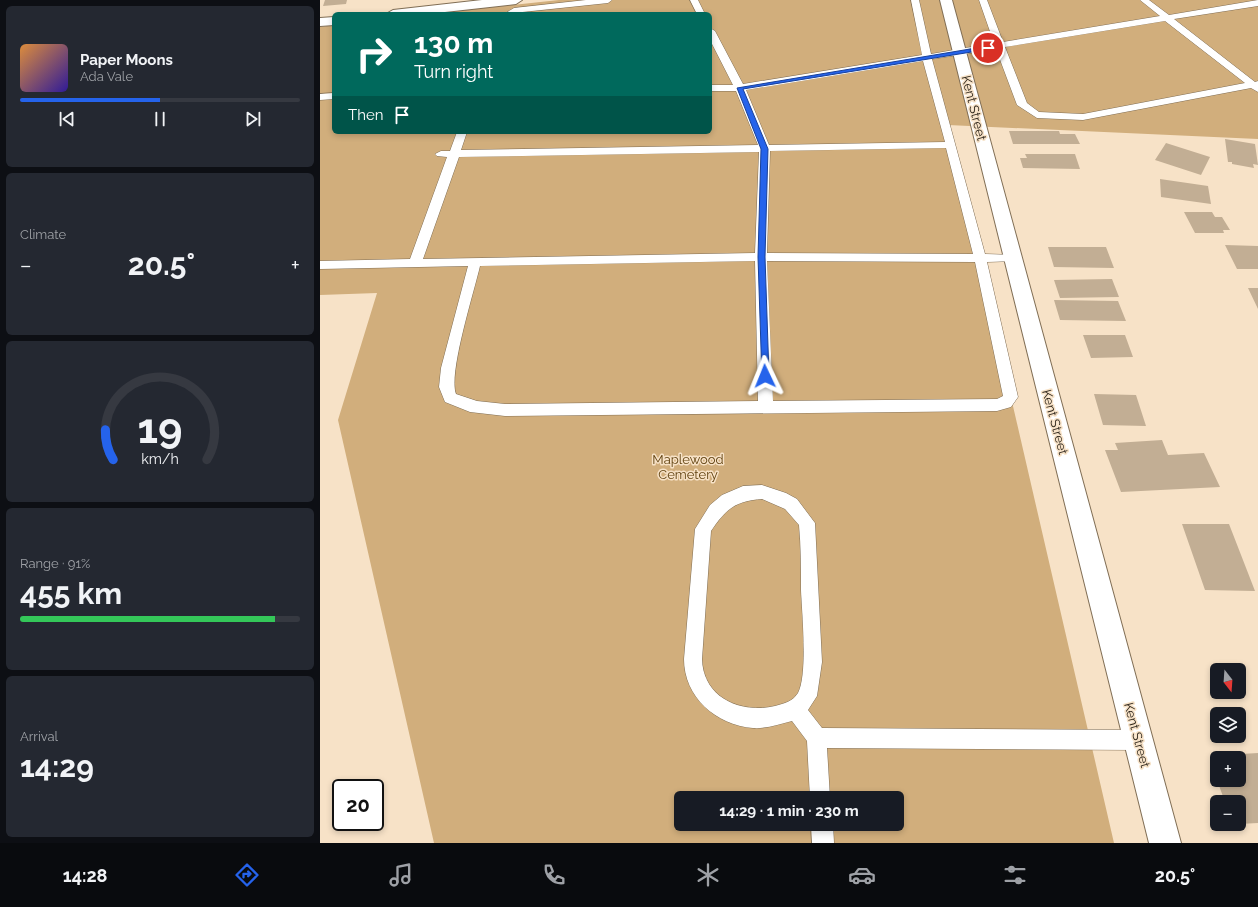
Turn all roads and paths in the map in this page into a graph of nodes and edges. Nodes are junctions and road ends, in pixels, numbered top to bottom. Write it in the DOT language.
graph roads {
  1 [pos="516,0"];
  2 [pos="608,0"];
  3 [pos="694,0"];
  4 [pos="915,0"];
  5 [pos="946,0"];
  6 [pos="983,0"];
  7 [pos="1144,0"];
  8 [pos="1258,3"];
  9 [pos="411,12"];
  10 [pos="512,12"];
  11 [pos="700,12"];
  12 [pos="1165,17"];
  13 [pos="332,21"];
  14 [pos="320,22"];
  15 [pos="712,35"];
  16 [pos="1000,46"];
  17 [pos="959,52"];
  18 [pos="927,57"];
  19 [pos="1256,86"];
  20 [pos="712,88"];
  21 [pos="740,88"];
  22 [pos="332,96"];
  23 [pos="320,97"];
  24 [pos="461,134"];
  25 [pos="951,145"];
  26 [pos="765,149"];
  27 [pos="441,154"];
  28 [pos="454,154"];
  29 [pos="761,257"];
  30 [pos="980,257"];
  31 [pos="1012,258"];
  32 [pos="475,262"];
  33 [pos="415,263"];
  34 [pos="320,264"];
  35 [pos="766,406"];
  36 [pos="796,710"];
  37 [pos="817,738"];
  38 [pos="1138,740"];
  39 [pos="820,791"];
  40 [pos="822,831"];
  41 [pos="823,843"];
  42 [pos="1165,843"];
  1 -- 9 [label="street"];
  2 -- 10 [label="lane"];
  3 -- 11 [label="lane"];
  4 -- 18 [label="lane"];
  5 -- 17 [label="street, Kent Street"];
  6 -- 16 [label="lane"];
  7 -- 12 [label="lane"];
  8 -- 12 [label="lane"];
  12 -- 16 [label="lane"];
  12 -- 19 [label="lane"];
  13 -- 14 [label="street"];
  15 -- 21 [label="lane"];
  16 -- 17 [label="lane"];
  16 -- 19 [label="lane"];
  17 -- 18 [label="lane"];
  17 -- 31 [label="street, Kent Street"];
  18 -- 21 [label="lane"];
  18 -- 25 [label="lane"];
  20 -- 21 [label="lane"];
  21 -- 26 [label="lane"];
  22 -- 23 [label="lane"];
  24 -- 28 [label="lane"];
  25 -- 26 [label="lane"];
  25 -- 30 [label="lane"];
  26 -- 28 [label="lane"];
  26 -- 29 [label="lane"];
  27 -- 28 [label="lane"];
  28 -- 33 [label="lane"];
  29 -- 30 [label="lane"];
  29 -- 32 [label="lane"];
  29 -- 35 [label="lane"];
  30 -- 31 [label="lane"];
  30 -- 35 [label="lane"];
  31 -- 38 [label="street, Kent Street"];
  32 -- 33 [label="lane"];
  32 -- 35 [label="lane"];
  33 -- 34 [label="lane"];
  36 -- 36 [label="lane"];
  36 -- 37 [label="lane"];
  37 -- 38 [label="lane"];
  37 -- 39 [label="lane"];
  38 -- 42 [label="street, Kent Street"];
  40 -- 41 [label="lane"];
}
